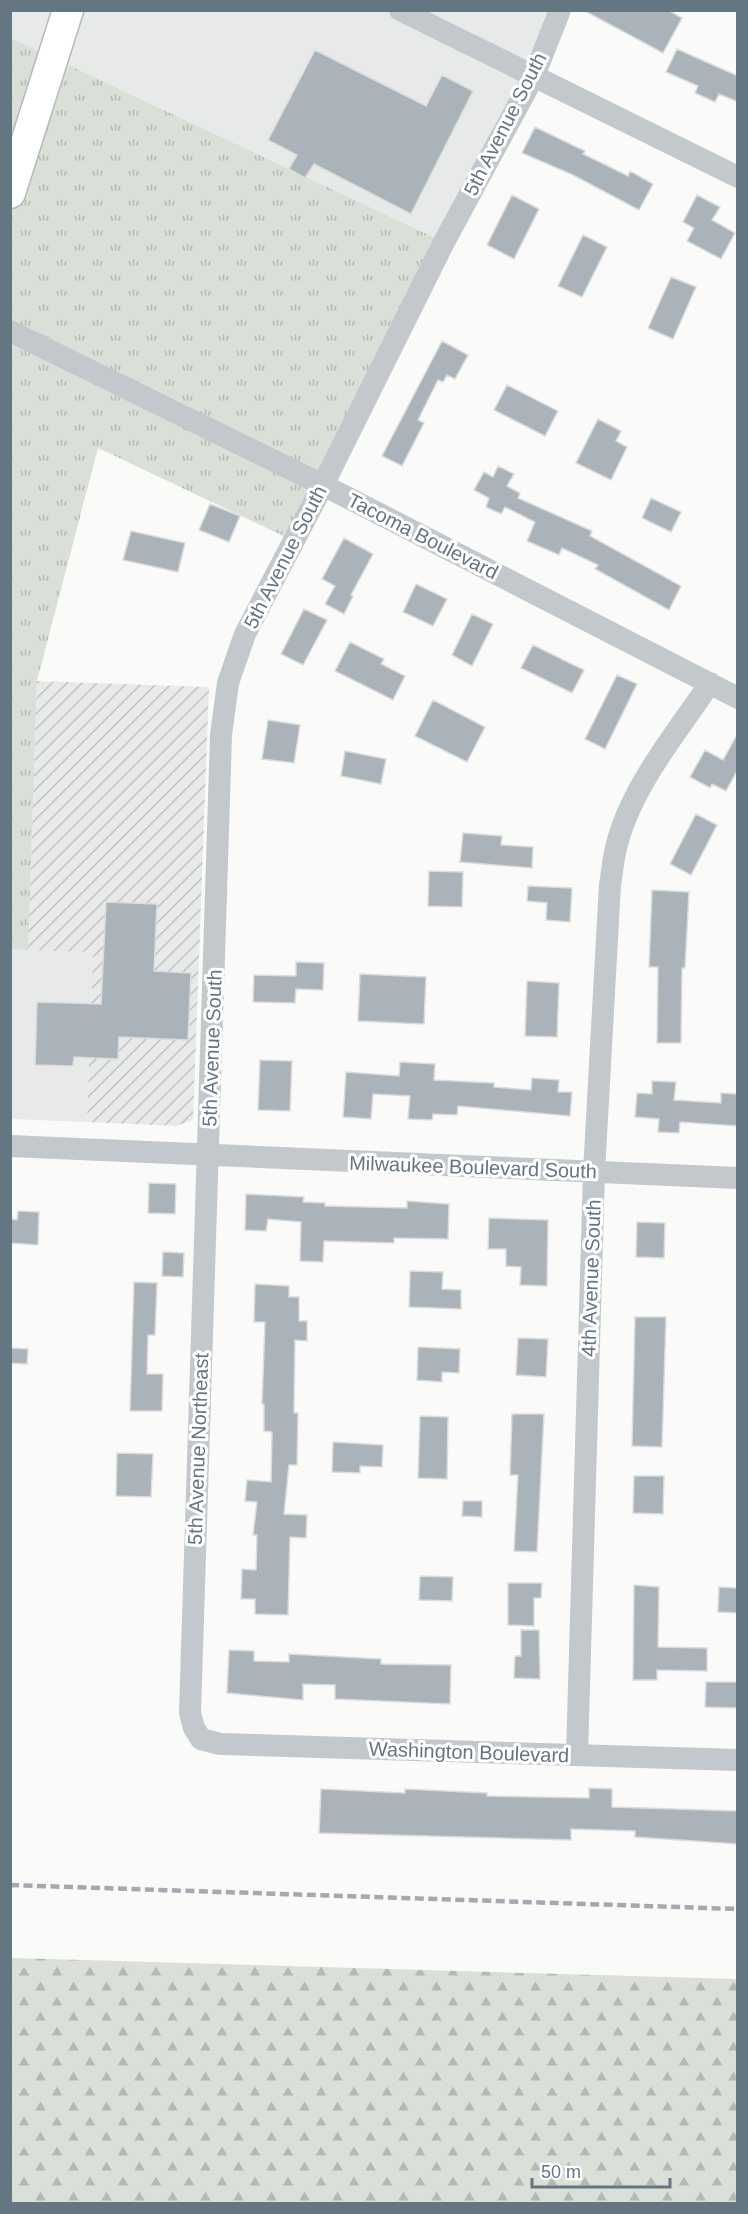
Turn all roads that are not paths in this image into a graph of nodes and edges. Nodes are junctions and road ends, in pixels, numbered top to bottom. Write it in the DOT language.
graph roads {
  1 [pos="68,10"];
  2 [pos="400,10"];
  3 [pos="560,10"];
  4 [pos="534,76"];
  5 [pos="738,177"];
  6 [pos="10,193"];
  7 [pos="10,331"];
  8 [pos="323,485"];
  9 [pos="710,683"];
  10 [pos="738,698"];
  11 [pos="10,1146"];
  12 [pos="207,1155"];
  13 [pos="594,1172"];
  14 [pos="738,1178"];
  15 [pos="201,1739"];
  16 [pos="577,1755"];
  17 [pos="738,1760"];
  1 -- 6 [label="main road"];
  2 -- 4 [label="street"];
  3 -- 4 [label="street, 5th Avenue South"];
  4 -- 5 [label="street"];
  4 -- 8 [label="street, 5th Avenue South"];
  7 -- 8 [label="street, Tacoma Boulevard"];
  8 -- 9 [label="street, Tacoma Boulevard"];
  8 -- 12 [label="street, 5th Avenue South"];
  9 -- 10 [label="street, Tacoma Boulevard"];
  9 -- 13 [label="street, 4th Avenue South"];
  11 -- 12 [label="street, Milwaukee Boulevard South"];
  12 -- 13 [label="street, Milwaukee Boulevard South"];
  12 -- 15 [label="street, 5th Avenue Northeast"];
  13 -- 14 [label="street, Milwaukee Boulevard South"];
  13 -- 16 [label="street, 4th Avenue South"];
  15 -- 16 [label="street, Washington Boulevard"];
  16 -- 17 [label="street, Washington Boulevard"];
}
